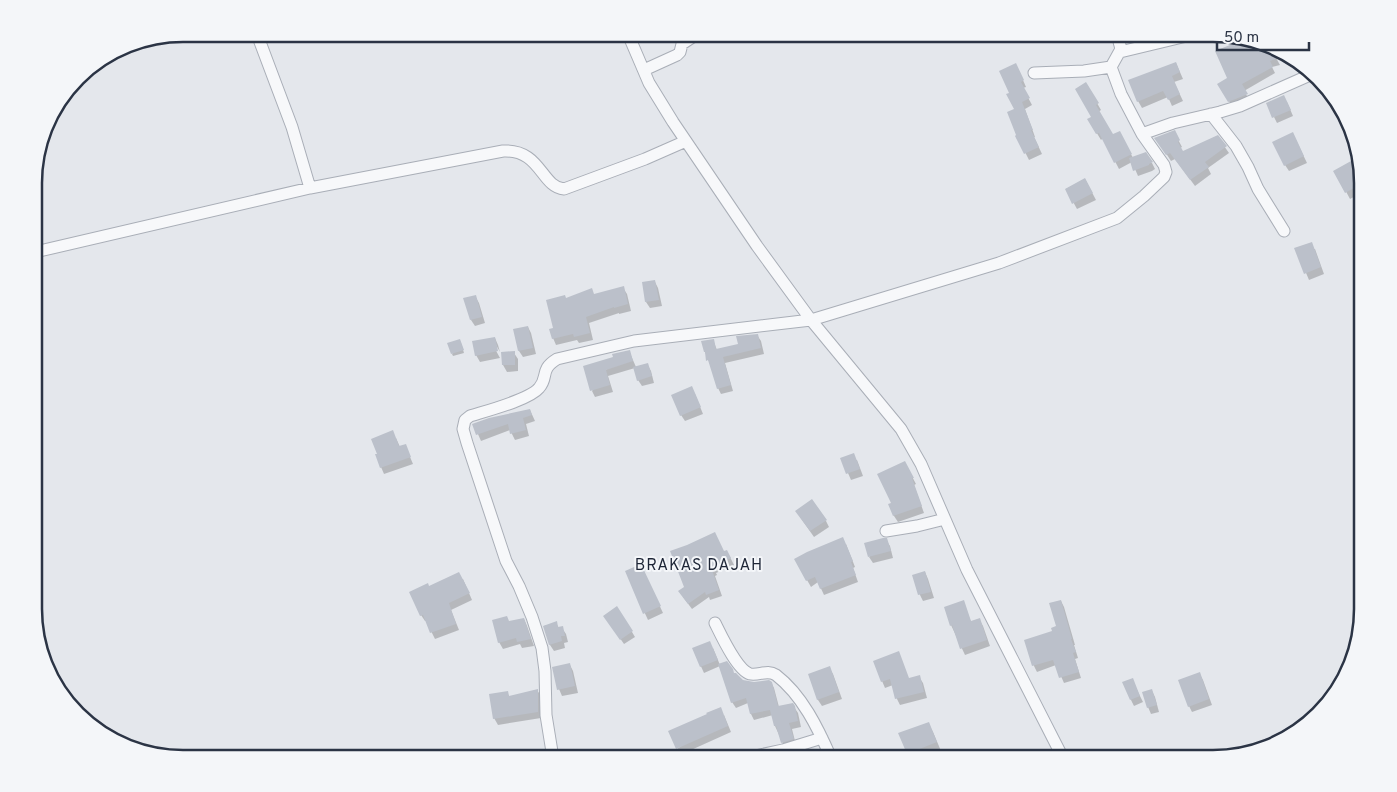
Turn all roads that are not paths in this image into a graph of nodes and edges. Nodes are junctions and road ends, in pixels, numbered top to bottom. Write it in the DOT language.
graph roads {
  1 [pos="261,42"];
  2 [pos="632,42"];
  3 [pos="685,42"];
  4 [pos="1119,42"];
  5 [pos="1162,42"];
  6 [pos="1120,52"];
  7 [pos="1111,67"];
  8 [pos="644,70"];
  9 [pos="1034,73"];
  10 [pos="1305,77"];
  11 [pos="1212,114"];
  12 [pos="1142,134"];
  13 [pos="686,140"];
  14 [pos="310,188"];
  15 [pos="1284,231"];
  16 [pos="43,250"];
  17 [pos="811,320"];
  18 [pos="945,519"];
  19 [pos="886,531"];
  20 [pos="715,623"];
  21 [pos="822,738"];
  22 [pos="785,749"];
  23 [pos="827,749"];
  24 [pos="1058,749"];
  25 [pos="552,750"];
  1 -- 14 [label="street"];
  2 -- 8 [label="street"];
  3 -- 8 [label="street"];
  4 -- 6 [label="street"];
  5 -- 6 [label="street"];
  6 -- 7 [label="street"];
  7 -- 9 [label="street"];
  7 -- 12 [label="street"];
  8 -- 13 [label="street"];
  10 -- 11 [label="street"];
  11 -- 12 [label="street"];
  11 -- 15 [label="street"];
  12 -- 17 [label="street"];
  13 -- 14 [label="street"];
  13 -- 17 [label="street"];
  14 -- 16 [label="street"];
  17 -- 18 [label="street"];
  17 -- 25 [label="street"];
  18 -- 19 [label="street"];
  18 -- 24 [label="street"];
  20 -- 21 [label="street"];
  21 -- 22 [label="street"];
  21 -- 23 [label="street"];
}
